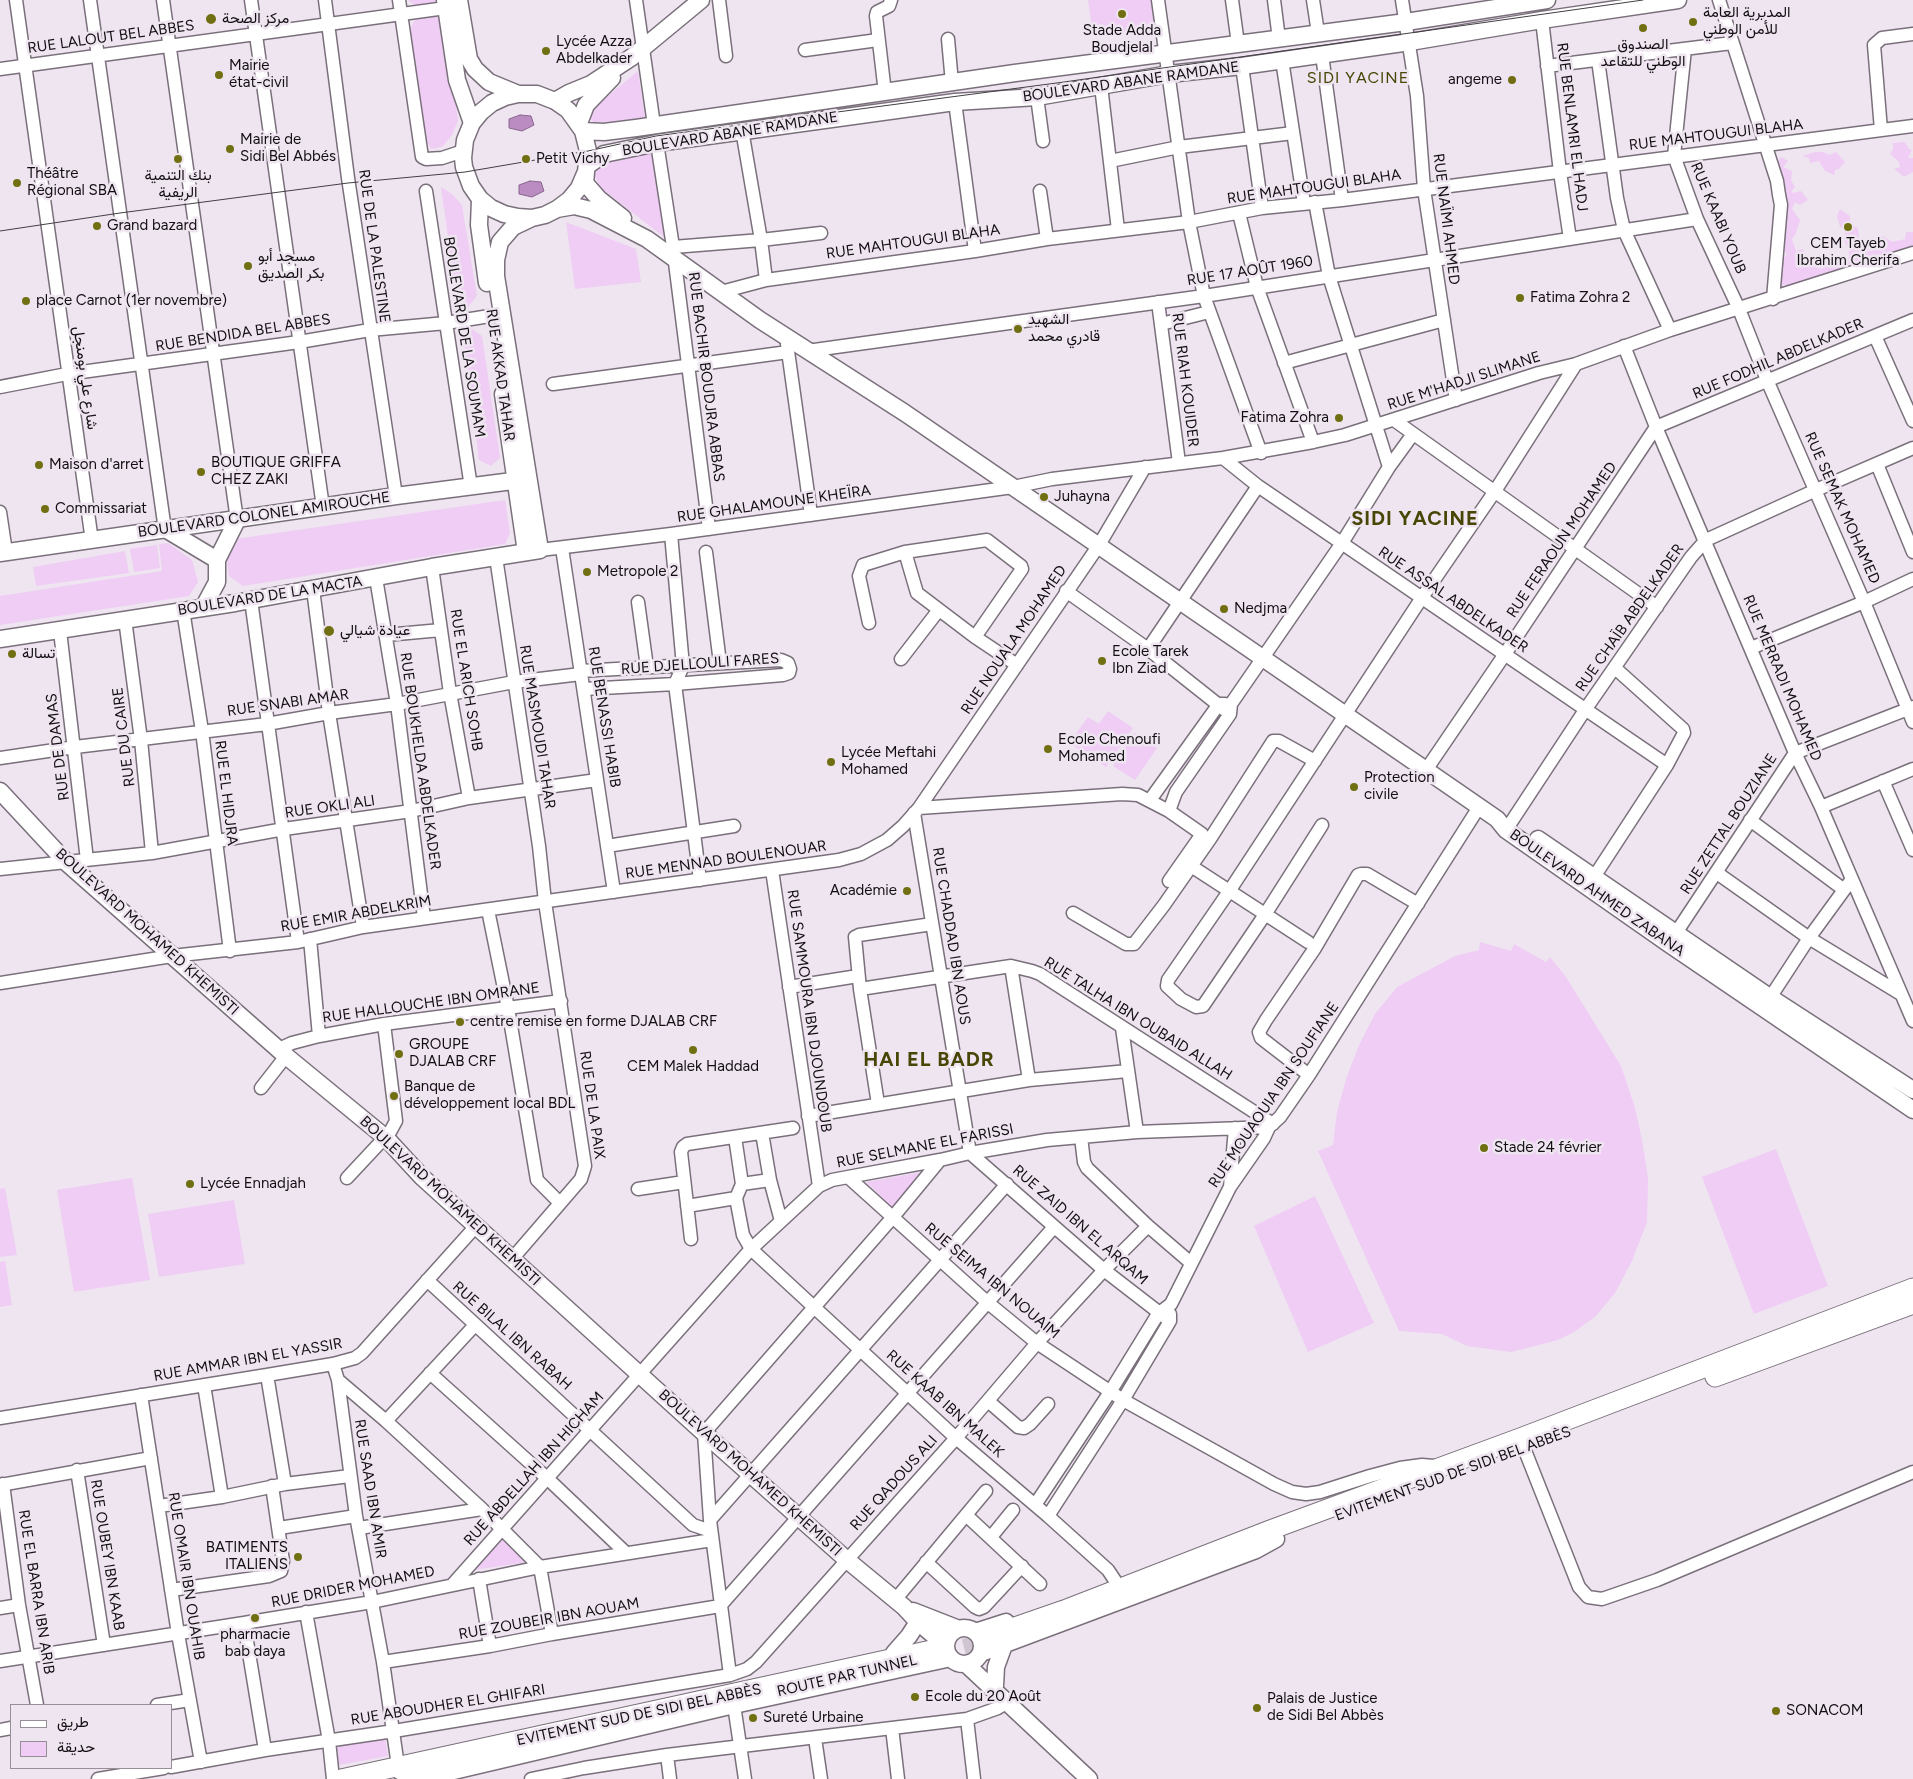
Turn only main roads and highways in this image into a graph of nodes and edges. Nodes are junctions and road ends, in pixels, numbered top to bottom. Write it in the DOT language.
graph roads {
  1 [pos="701,0"];
  2 [pos="1547,0"];
  3 [pos="1678,0"];
  4 [pos="452,3"];
  5 [pos="638,53"];
  6 [pos="518,94"];
  7 [pos="555,101"];
  8 [pos="472,123"];
  9 [pos="581,127"];
  10 [pos="586,170"];
  11 [pos="480,199"];
  12 [pos="557,209"];
  13 [pos="532,218"];
  14 [pos="646,239"];
  15 [pos="497,314"];
  16 [pos="522,480"];
  17 [pos="237,520"];
  18 [pos="166,530"];
  19 [pos="533,551"];
  20 [pos="3,553"];
  21 [pos="217,560"];
  22 [pos="217,582"];
  23 [pos="234,603"];
  24 [pos="202,608"];
  25 [pos="0,639"];
  26 [pos="0,791"];
  27 [pos="1505,823"];
  28 [pos="1672,939"];
  29 [pos="1890,1085"];
  30 [pos="1913,1090"];
  31 [pos="1913,1110"];
  32 [pos="1913,1288"];
  33 [pos="1913,1304"];
  34 [pos="1522,1443"];
  35 [pos="1273,1534"];
  36 [pos="900,1603"];
  37 [pos="918,1622"];
  38 [pos="946,1646"];
  39 [pos="984,1647"];
  40 [pos="894,1654"];
  41 [pos="999,1697"];
  42 [pos="404,1774"];
  43 [pos="468,1774"];
  44 [pos="341,1779"];
  45 [pos="1089,1779"];
  1 -- 5 [label="main road"];
  2 -- 9 [label="main road, BOULEVARD ABANE RAMDANE"];
  3 -- 10 [label="main road, BOULEVARD ABANE RAMDANE"];
  4 -- 6 [label="main road"];
  4 -- 8 [label="main road"];
  5 -- 7 [label="main road"];
  5 -- 9 [label="main road"];
  6 -- 7 [label="main road"];
  6 -- 8 [label="main road"];
  7 -- 9 [label="main road"];
  8 -- 11 [label="main road"];
  9 -- 10 [label="main road"];
  10 -- 12 [label="main road"];
  10 -- 14 [label="main road"];
  11 -- 13 [label="main road"];
  11 -- 15 [label="main road, RUE AKKAD TAHAR"];
  12 -- 13 [label="main road"];
  12 -- 14 [label="main road"];
  13 -- 15 [label="main road, RUE AKKAD TAHAR"];
  14 -- 27 [label="main road"];
  15 -- 16 [label="main road, RUE AKKAD TAHAR"];
  16 -- 17 [label="main road, BOULEVARD COLONEL AMIROUCHE"];
  16 -- 19 [label="main road, RUE AKKAD TAHAR"];
  17 -- 18 [label="main road, BOULEVARD COLONEL AMIROUCHE"];
  17 -- 21 [label="main road"];
  18 -- 20 [label="main road, BOULEVARD COLONEL AMIROUCHE"];
  18 -- 21 [label="main road"];
  19 -- 23 [label="main road, BOULEVARD DE LA MACTA"];
  21 -- 22 [label="main road"];
  22 -- 23 [label="main road"];
  22 -- 24 [label="main road"];
  23 -- 24 [label="main road, BOULEVARD DE LA MACTA"];
  24 -- 25 [label="main road, BOULEVARD DE LA MACTA"];
  26 -- 36 [label="main road, BOULEVARD MOHAMED KHEMISTI"];
  27 -- 28 [label="main road, BOULEVARD AHMED ZABANA"];
  27 -- 28 [label="main road, BOULEVARD AHMED ZABANA"];
  28 -- 29 [label="main road, BOULEVARD AHMED ZABANA"];
  29 -- 30 [label="main road, BOULEVARD AHMED ZABANA"];
  29 -- 31 [label="main road, BOULEVARD AHMED ZABANA"];
  32 -- 34 [label="highway, EVITEMENT SUD DE SIDI BEL ABBÈS"];
  33 -- 34 [label="highway, EVITEMENT SUD DE SIDI BEL ABBÈS"];
  34 -- 35 [label="highway, EVITEMENT SUD DE SIDI BEL ABBÈS"];
  35 -- 39 [label="highway"];
  35 -- 39 [label="main road"];
  36 -- 37 [label="main road"];
  36 -- 38 [label="main road"];
  37 -- 38 [label="main road"];
  37 -- 40 [label="main road"];
  38 -- 39 [label="main road"];
  38 -- 39 [label="main road"];
  38 -- 40 [label="main road"];
  38 -- 42 [label="highway, EVITEMENT SUD DE SIDI BEL ABBÈS"];
  38 -- 43 [label="main road"];
  39 -- 41 [label="main road"];
  39 -- 41 [label="main road"];
  40 -- 42 [label="main road"];
  41 -- 45 [label="main road"];
  42 -- 43 [label="main road"];
  42 -- 44 [label="highway, EVITEMENT SUD DE SIDI BEL ABBÈS"];
}
